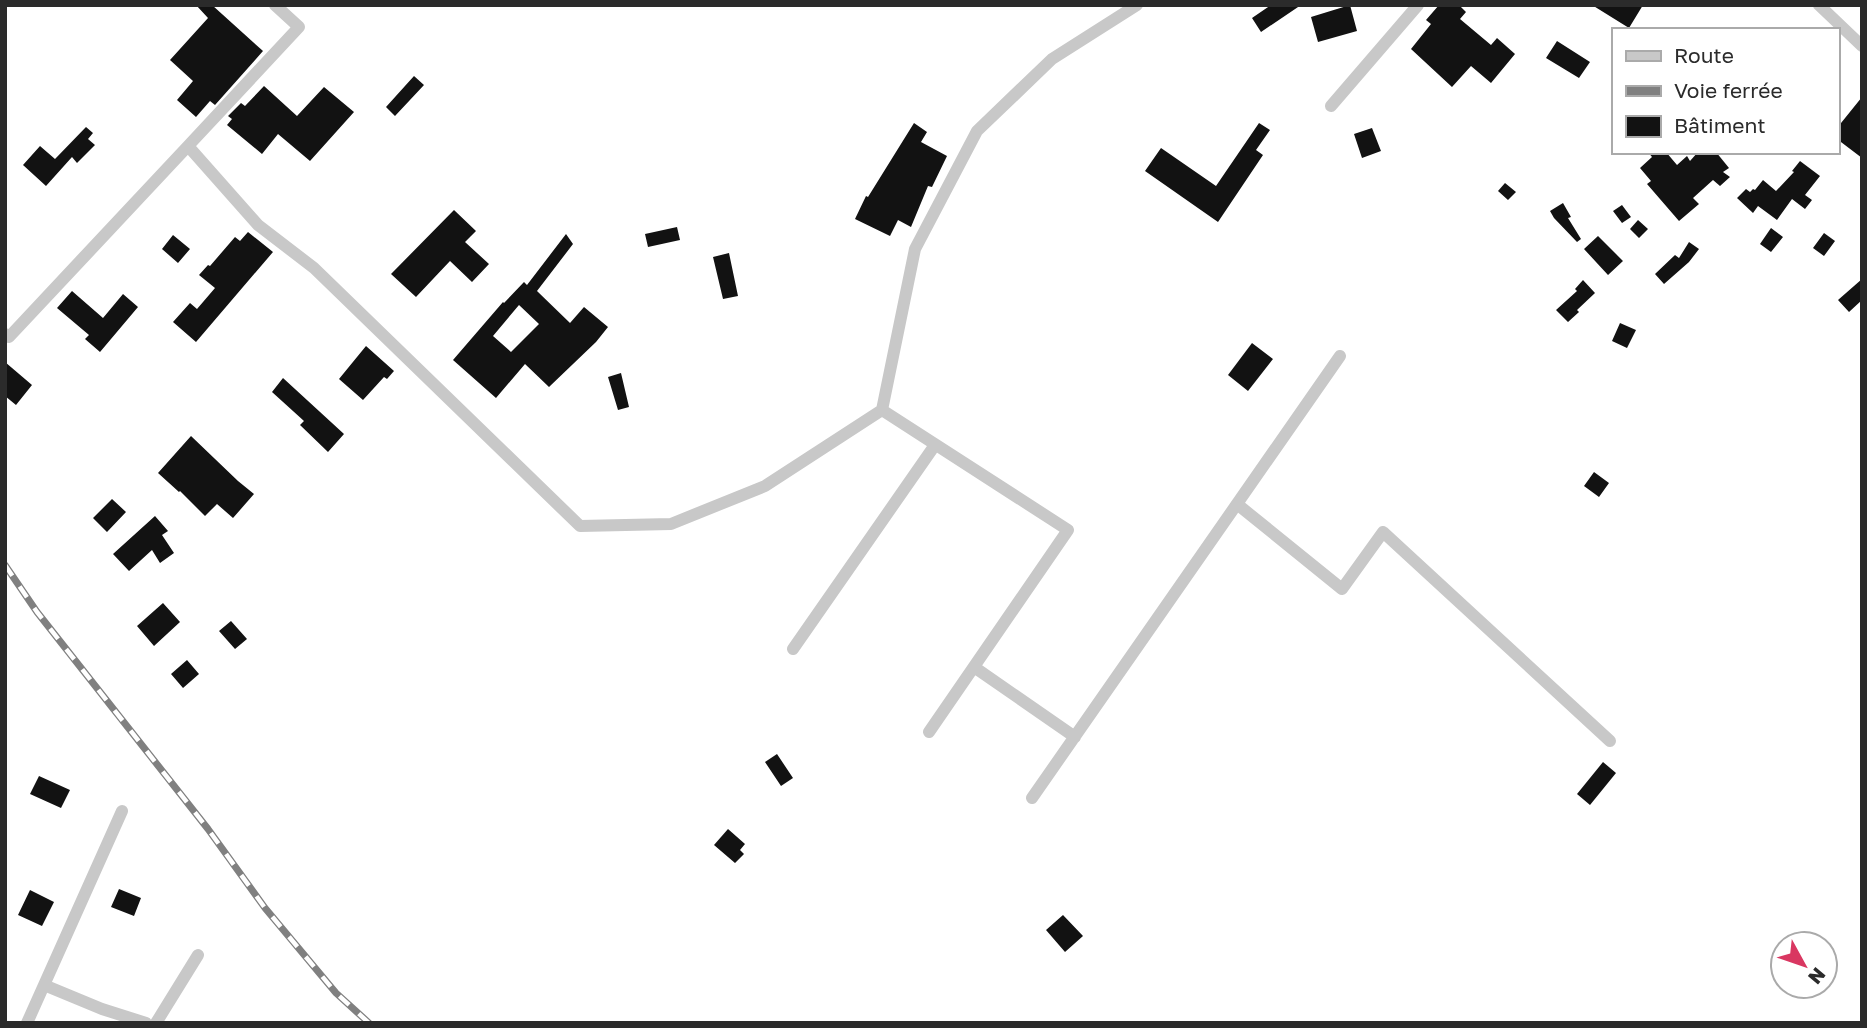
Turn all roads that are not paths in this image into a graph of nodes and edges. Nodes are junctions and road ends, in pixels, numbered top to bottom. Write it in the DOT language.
graph roads {
  1 [pos="275,5"];
  2 [pos="1137,5"];
  3 [pos="1418,5"];
  4 [pos="1819,5"];
  5 [pos="1862,46"];
  6 [pos="1331,106"];
  7 [pos="188,146"];
  8 [pos="5,334"];
  9 [pos="1340,356"];
  10 [pos="882,410"];
  11 [pos="935,445"];
  12 [pos="1237,504"];
  13 [pos="793,649"];
  14 [pos="974,667"];
  15 [pos="929,732"];
  16 [pos="1075,737"];
  17 [pos="1610,741"];
  18 [pos="1032,798"];
  19 [pos="122,811"];
  20 [pos="198,956"];
  21 [pos="44,985"];
  22 [pos="27,1023"];
  23 [pos="146,1023"];
  24 [pos="156,1023"];
  1 -- 7 [label="street"];
  2 -- 10 [label="street"];
  3 -- 6 [label="street"];
  4 -- 5 [label="street"];
  7 -- 8 [label="street"];
  7 -- 10 [label="street"];
  9 -- 12 [label="street"];
  10 -- 11 [label="street"];
  11 -- 13 [label="street"];
  11 -- 14 [label="street"];
  12 -- 16 [label="street"];
  12 -- 17 [label="street"];
  14 -- 15 [label="street"];
  14 -- 16 [label="street"];
  16 -- 18 [label="street"];
  19 -- 21 [label="street"];
  20 -- 24 [label="street"];
  21 -- 22 [label="street"];
  21 -- 23 [label="street"];
}
